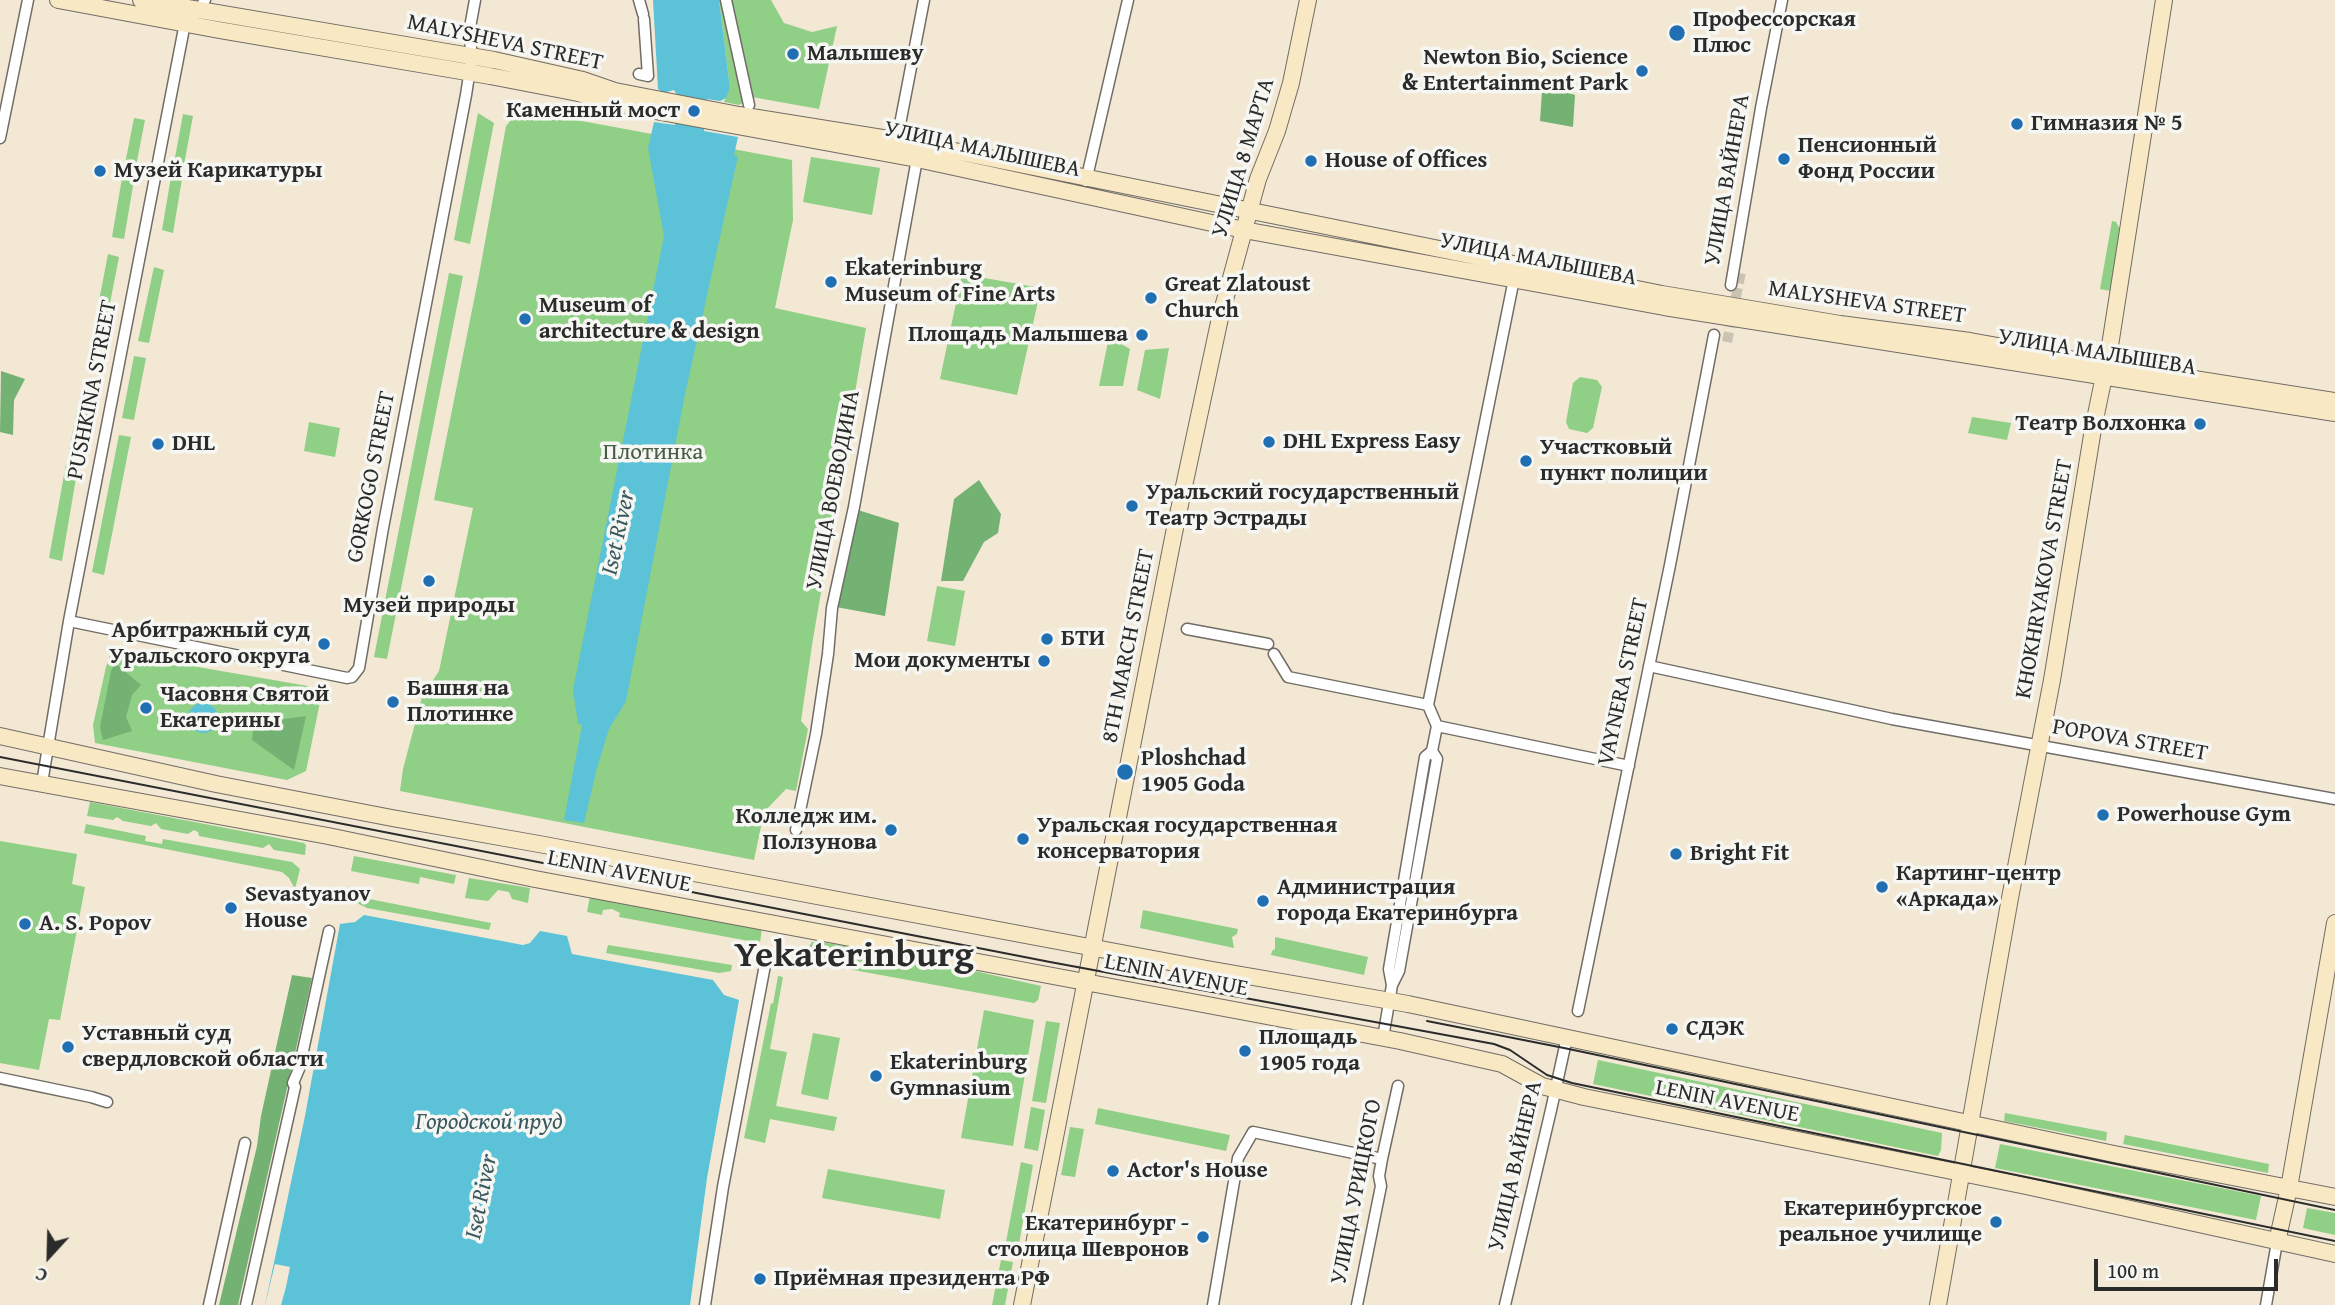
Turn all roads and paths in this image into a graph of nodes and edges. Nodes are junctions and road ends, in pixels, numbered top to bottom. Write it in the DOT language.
graph roads {
  1 [pos="29,0"];
  2 [pos="58,0"];
  3 [pos="141,0"];
  4 [pos="475,0"];
  5 [pos="639,0"];
  6 [pos="726,0"];
  7 [pos="924,0"];
  8 [pos="1128,0"];
  9 [pos="1308,0"];
  10 [pos="1782,0"];
  11 [pos="2164,0"];
  12 [pos="169,5"];
  13 [pos="202,5"];
  14 [pos="185,23"];
  15 [pos="471,64"];
  16 [pos="639,74"];
  17 [pos="742,115"];
  18 [pos="0,138"];
  19 [pos="896,148"];
  20 [pos="917,159"];
  21 [pos="1085,186"];
  22 [pos="1249,211"];
  23 [pos="1244,230"];
  24 [pos="1516,271"];
  25 [pos="1731,285"];
  26 [pos="1714,335"];
  27 [pos="2105,371"];
  28 [pos="2335,401"];
  29 [pos="2335,413"];
  30 [pos="69,621"];
  31 [pos="1187,629"];
  32 [pos="1649,666"];
  33 [pos="1428,705"];
  34 [pos="1437,726"];
  35 [pos="0,736"];
  36 [pos="2039,746"];
  37 [pos="47,747"];
  38 [pos="1629,766"];
  39 [pos="0,776"];
  40 [pos="41,783"];
  41 [pos="2335,799"];
  42 [pos="796,830"];
  43 [pos="2335,923"];
  44 [pos="329,931"];
  45 [pos="1092,947"];
  46 [pos="765,965"];
  47 [pos="1085,982"];
  48 [pos="1390,993"];
  49 [pos="1578,1011"];
  50 [pos="1567,1037"];
  51 [pos="1382,1038"];
  52 [pos="0,1078"];
  53 [pos="1398,1086"];
  54 [pos="1556,1090"];
  55 [pos="107,1102"];
  56 [pos="1971,1123"];
  57 [pos="245,1143"];
  58 [pos="1382,1159"];
  59 [pos="1961,1175"];
  60 [pos="2289,1188"];
  61 [pos="2335,1197"];
  62 [pos="2277,1241"];
  63 [pos="2335,1254"];
  64 [pos="209,1305"];
  65 [pos="246,1305"];
  66 [pos="705,1305"];
  67 [pos="1022,1305"];
  68 [pos="1213,1305"];
  69 [pos="1357,1305"];
  70 [pos="1505,1305"];
  71 [pos="1938,1305"];
  72 [pos="2266,1305"];
  1 -- 18 [label="street"];
  2 -- 14 [label="main road"];
  3 -- 12 [label="main road, MALYSHEVA STREET"];
  4 -- 15 [label="street, GORKOGO STREET"];
  5 -- 16 [label="street"];
  6 -- 17 [label="street"];
  7 -- 19 [label="street"];
  8 -- 21 [label="street"];
  9 -- 22 [label="main road, УЛИЦА 8 МАРТА"];
  10 -- 25 [label="street, УЛИЦА ВАЙНЕРА"];
  11 -- 27 [label="main road, KHOKHRYAKOVA STREET"];
  12 -- 13 [label="main road, MALYSHEVA STREET"];
  12 -- 14 [label="street"];
  13 -- 14 [label="street"];
  13 -- 15 [label="main road, MALYSHEVA STREET"];
  14 -- 15 [label="main road"];
  14 -- 30 [label="street, PUSHKINA STREET"];
  15 -- 17 [label="main road, MALYSHEVA STREET"];
  15 -- 30 [label="street, GORKOGO STREET"];
  17 -- 19 [label="main road"];
  19 -- 20 [label="main road, УЛИЦА МАЛЫШЕВА"];
  19 -- 21 [label="main road"];
  20 -- 21 [label="main road, УЛИЦА МАЛЫШЕВА"];
  20 -- 42 [label="street, УЛИЦА ВОЕВОДИНА"];
  21 -- 22 [label="main road"];
  21 -- 23 [label="main road, УЛИЦА МАЛЫШЕВА"];
  22 -- 23 [label="main road, УЛИЦА 8 МАРТА"];
  22 -- 24 [label="main road, УЛИЦА МАЛЫШЕВА"];
  23 -- 24 [label="main road, УЛИЦА МАЛЫШЕВА"];
  23 -- 45 [label="main road, УЛИЦА 8 МАРТА"];
  24 -- 27 [label="main road, MALYSHEVA STREET"];
  24 -- 33 [label="street"];
  26 -- 32 [label="street"];
  27 -- 28 [label="main road, MALYSHEVA STREET"];
  27 -- 29 [label="main road, УЛИЦА МАЛЫШЕВА"];
  27 -- 36 [label="main road, KHOKHRYAKOVA STREET"];
  30 -- 37 [label="street, PUSHKINA STREET"];
  31 -- 33 [label="street"];
  32 -- 36 [label="street, POPOVA STREET"];
  32 -- 38 [label="street, VAYNERA STREET"];
  33 -- 34 [label="street"];
  34 -- 38 [label="street"];
  34 -- 48 [label="street"];
  35 -- 37 [label="main road, LENIN AVENUE"];
  36 -- 41 [label="street, POPOVA STREET"];
  36 -- 56 [label="main road, KHOKHRYAKOVA STREET"];
  37 -- 40 [label="street, PUSHKINA STREET"];
  37 -- 45 [label="main road, LENIN AVENUE"];
  38 -- 49 [label="street, VAYNERA STREET"];
  39 -- 40 [label="main road, LENIN AVENUE"];
  40 -- 47 [label="main road, LENIN AVENUE"];
  43 -- 60 [label="main road"];
  44 -- 65 [label="street"];
  45 -- 47 [label="main road"];
  45 -- 48 [label="main road, LENIN AVENUE"];
  46 -- 66 [label="street"];
  47 -- 51 [label="main road, LENIN AVENUE"];
  47 -- 67 [label="main road"];
  48 -- 50 [label="main road, LENIN AVENUE"];
  48 -- 51 [label="street"];
  50 -- 54 [label="street, УЛИЦА ВАЙНЕРА"];
  50 -- 56 [label="main road, LENIN AVENUE"];
  51 -- 54 [label="main road, LENIN AVENUE"];
  52 -- 55 [label="street"];
  53 -- 58 [label="street, УЛИЦА УРИЦКОГО"];
  54 -- 59 [label="main road, LENIN AVENUE"];
  54 -- 70 [label="street, УЛИЦА ВАЙНЕРА"];
  56 -- 59 [label="main road, KHOKHRYAKOVA STREET"];
  56 -- 60 [label="main road, LENIN AVENUE"];
  57 -- 64 [label="street"];
  58 -- 68 [label="street"];
  58 -- 69 [label="street, УЛИЦА УРИЦКОГО"];
  59 -- 62 [label="main road, LENIN AVENUE"];
  59 -- 71 [label="main road, KHOKHRYAKOVA STREET"];
  60 -- 61 [label="main road, LENIN AVENUE"];
  60 -- 62 [label="main road"];
  62 -- 63 [label="main road, LENIN AVENUE"];
  62 -- 72 [label="street"];
}
